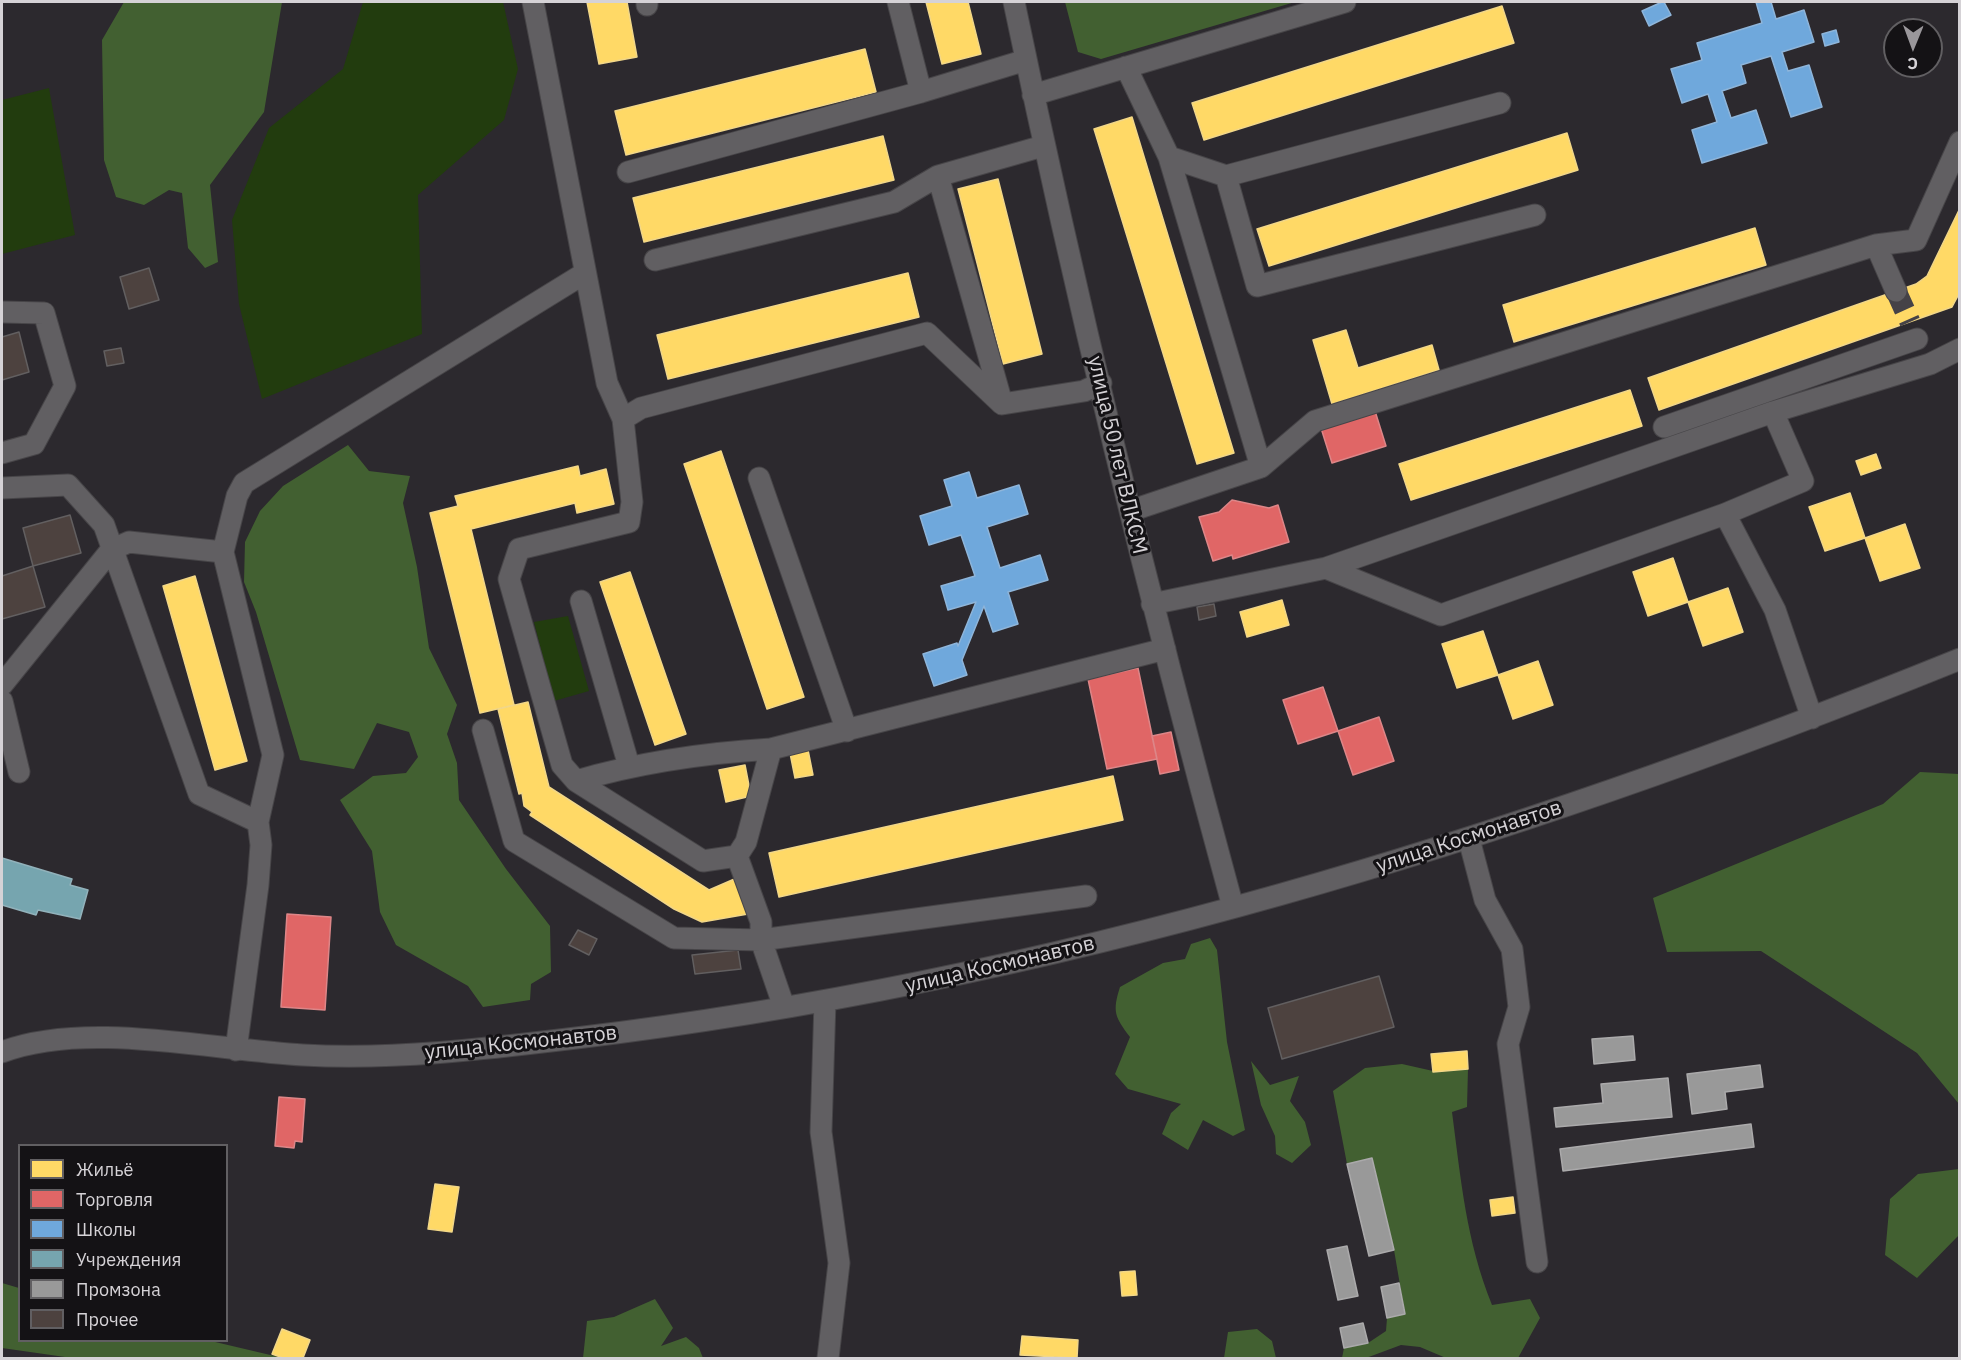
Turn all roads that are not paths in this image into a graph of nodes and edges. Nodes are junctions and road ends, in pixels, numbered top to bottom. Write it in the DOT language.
graph roads {
  1 [pos="533,2"];
  2 [pos="898,2"];
  3 [pos="1014,2"];
  4 [pos="1345,2"];
  5 [pos="1026,60"];
  6 [pos="1126,67"];
  7 [pos="921,92"];
  8 [pos="1033,94"];
  9 [pos="1500,103"];
  10 [pos="1959,142"];
  11 [pos="1042,146"];
  12 [pos="1169,157"];
  13 [pos="628,172"];
  14 [pos="938,176"];
  15 [pos="1226,176"];
  16 [pos="1536,215"];
  17 [pos="1876,245"];
  18 [pos="655,260"];
  19 [pos="585,273"];
  20 [pos="1896,291"];
  21 [pos="2,312"];
  22 [pos="1959,349"];
  23 [pos="1930,364"];
  24 [pos="1101,383"];
  25 [pos="1002,404"];
  26 [pos="1773,412"];
  27 [pos="623,419"];
  28 [pos="1664,427"];
  29 [pos="2,453"];
  30 [pos="1261,467"];
  31 [pos="759,478"];
  32 [pos="2,488"];
  33 [pos="1130,511"];
  34 [pos="1725,514"];
  35 [pos="111,550"];
  36 [pos="223,552"];
  37 [pos="1326,567"];
  38 [pos="580,601"];
  39 [pos="1152,604"];
  40 [pos="1165,649"];
  41 [pos="1959,659"];
  42 [pos="2,685"];
  43 [pos="2,701"];
  44 [pos="1812,718"];
  45 [pos="483,730"];
  46 [pos="847,731"];
  47 [pos="771,749"];
  48 [pos="629,766"];
  49 [pos="19,772"];
  50 [pos="576,781"];
  51 [pos="258,822"];
  52 [pos="1470,839"];
  53 [pos="737,856"];
  54 [pos="1086,896"];
  55 [pos="1233,907"];
  56 [pos="761,940"];
  57 [pos="825,1001"];
  58 [pos="784,1008"];
  59 [pos="2,1044"];
  60 [pos="23,1044"];
  61 [pos="236,1050"];
  62 [pos="2,1052"];
  63 [pos="1537,1262"];
  64 [pos="828,1359"];
  1 -- 19 [label="street"];
  2 -- 7 [label="street"];
  3 -- 5 [label="street, улица 50 лет ВЛКСМ"];
  4 -- 6 [label="street"];
  5 -- 7 [label="street"];
  5 -- 8 [label="street, улица 50 лет ВЛКСМ"];
  6 -- 8 [label="street"];
  6 -- 12 [label="street"];
  7 -- 13 [label="street"];
  8 -- 11 [label="street, улица 50 лет ВЛКСМ"];
  9 -- 15 [label="street"];
  10 -- 17 [label="street"];
  11 -- 14 [label="street"];
  11 -- 24 [label="street, улица 50 лет ВЛКСМ"];
  12 -- 15 [label="street"];
  12 -- 30 [label="street"];
  14 -- 18 [label="street"];
  14 -- 25 [label="street"];
  15 -- 16 [label="street"];
  17 -- 20 [label="street"];
  17 -- 30 [label="street"];
  19 -- 27 [label="street"];
  19 -- 36 [label="street"];
  21 -- 29 [label="street"];
  22 -- 23 [label="street"];
  23 -- 26 [label="street"];
  23 -- 28 [label="street"];
  24 -- 25 [label="street"];
  24 -- 33 [label="street, улица 50 лет ВЛКСМ"];
  25 -- 27 [label="street"];
  26 -- 34 [label="street"];
  26 -- 37 [label="street"];
  27 -- 50 [label="street"];
  30 -- 33 [label="street"];
  31 -- 46 [label="street"];
  32 -- 35 [label="street"];
  33 -- 39 [label="street, улица 50 лет ВЛКСМ"];
  34 -- 37 [label="street"];
  34 -- 44 [label="street"];
  35 -- 36 [label="street"];
  35 -- 42 [label="street"];
  35 -- 51 [label="street"];
  36 -- 51 [label="street"];
  37 -- 39 [label="street"];
  38 -- 48 [label="street"];
  39 -- 40 [label="street, улица 50 лет ВЛКСМ"];
  40 -- 46 [label="street"];
  40 -- 55 [label="street, улица 50 лет ВЛКСМ"];
  41 -- 44 [label="street, улица Космонавтов"];
  43 -- 49 [label="street"];
  44 -- 52 [label="street, улица Космонавтов"];
  45 -- 56 [label="street"];
  46 -- 47 [label="street"];
  47 -- 48 [label="street"];
  47 -- 53 [label="street"];
  48 -- 50 [label="street"];
  50 -- 53 [label="street"];
  51 -- 61 [label="street"];
  52 -- 55 [label="street, улица Космонавтов"];
  52 -- 63 [label="street"];
  53 -- 56 [label="street"];
  54 -- 56 [label="street"];
  55 -- 57 [label="street, улица Космонавтов"];
  56 -- 58 [label="street"];
  57 -- 58 [label="street, улица Космонавтов"];
  57 -- 64 [label="street"];
  58 -- 61 [label="street, улица Космонавтов"];
  59 -- 60 [label="street"];
  60 -- 61 [label="street, улица Космонавтов"];
  60 -- 62 [label="street, улица Космонавтов"];
}
